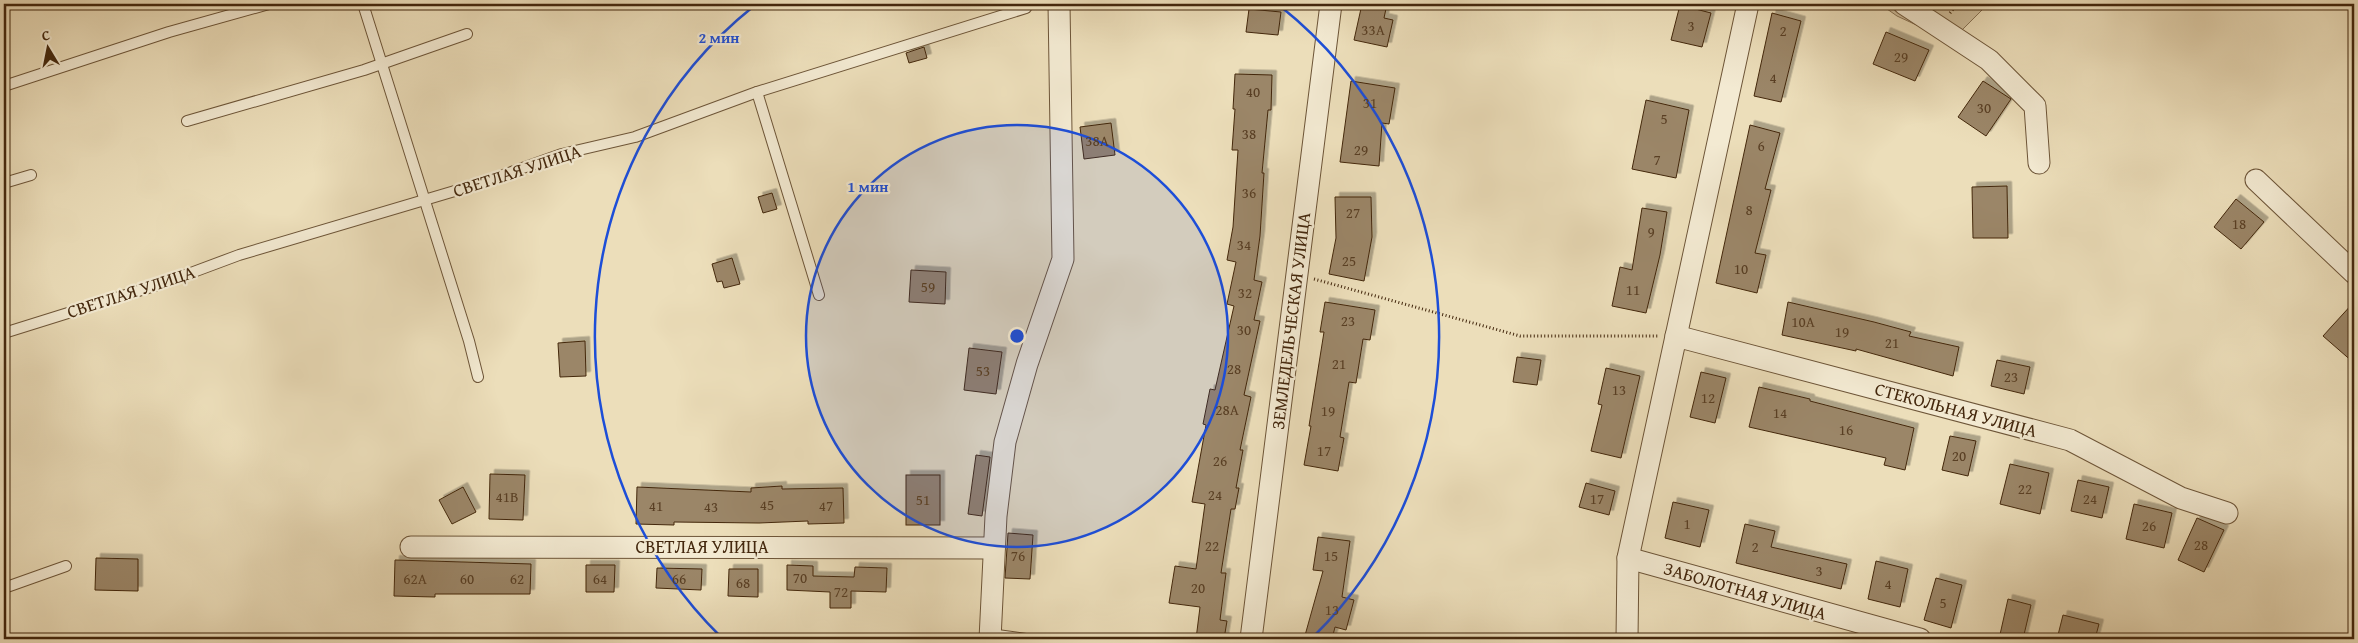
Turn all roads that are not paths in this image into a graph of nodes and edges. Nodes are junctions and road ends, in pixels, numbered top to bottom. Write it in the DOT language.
graph roads {
  1 [pos="269,4"];
  2 [pos="363,4"];
  3 [pos="1028,4"];
  4 [pos="1059,4"];
  5 [pos="1331,4"];
  6 [pos="1748,4"];
  7 [pos="1904,4"];
  8 [pos="467,34"];
  9 [pos="382,64"];
  10 [pos="4,86"];
  11 [pos="757,92"];
  12 [pos="187,121"];
  13 [pos="2039,163"];
  14 [pos="32,175"];
  15 [pos="2256,180"];
  16 [pos="4,183"];
  17 [pos="424,201"];
  18 [pos="2354,273"];
  19 [pos="819,295"];
  20 [pos="4,334"];
  21 [pos="1676,336"];
  22 [pos="478,377"];
  23 [pos="2226,513"];
  24 [pos="411,547"];
  25 [pos="994,548"];
  26 [pos="1628,558"];
  27 [pos="66,566"];
  28 [pos="4,588"];
  29 [pos="990,637"];
  30 [pos="1026,639"];
  31 [pos="1251,639"];
  32 [pos="1627,639"];
  33 [pos="1920,639"];
  1 -- 10 [label="lane"];
  2 -- 9 [label="lane"];
  3 -- 11 [label="lane, СВЕТЛАЯ УЛИЦА"];
  4 -- 25 [label="street"];
  5 -- 31 [label="street, ЗЕМЛЕДЕЛЬЧЕСКАЯ УЛИЦА"];
  6 -- 21 [label="street"];
  7 -- 13 [label="street"];
  8 -- 9 [label="lane"];
  9 -- 12 [label="lane"];
  9 -- 17 [label="lane"];
  11 -- 17 [label="lane, СВЕТЛАЯ УЛИЦА"];
  11 -- 19 [label="lane"];
  14 -- 16 [label="lane"];
  15 -- 18 [label="street"];
  17 -- 20 [label="lane, СВЕТЛАЯ УЛИЦА"];
  17 -- 22 [label="lane"];
  21 -- 23 [label="street, СТЕКОЛЬНАЯ УЛИЦА"];
  21 -- 26 [label="street"];
  24 -- 25 [label="street, СВЕТЛАЯ УЛИЦА"];
  25 -- 29 [label="street"];
  26 -- 32 [label="street"];
  26 -- 33 [label="street, ЗАБОЛОТНАЯ УЛИЦА"];
  27 -- 28 [label="lane"];
  29 -- 30 [label="lane"];
}
